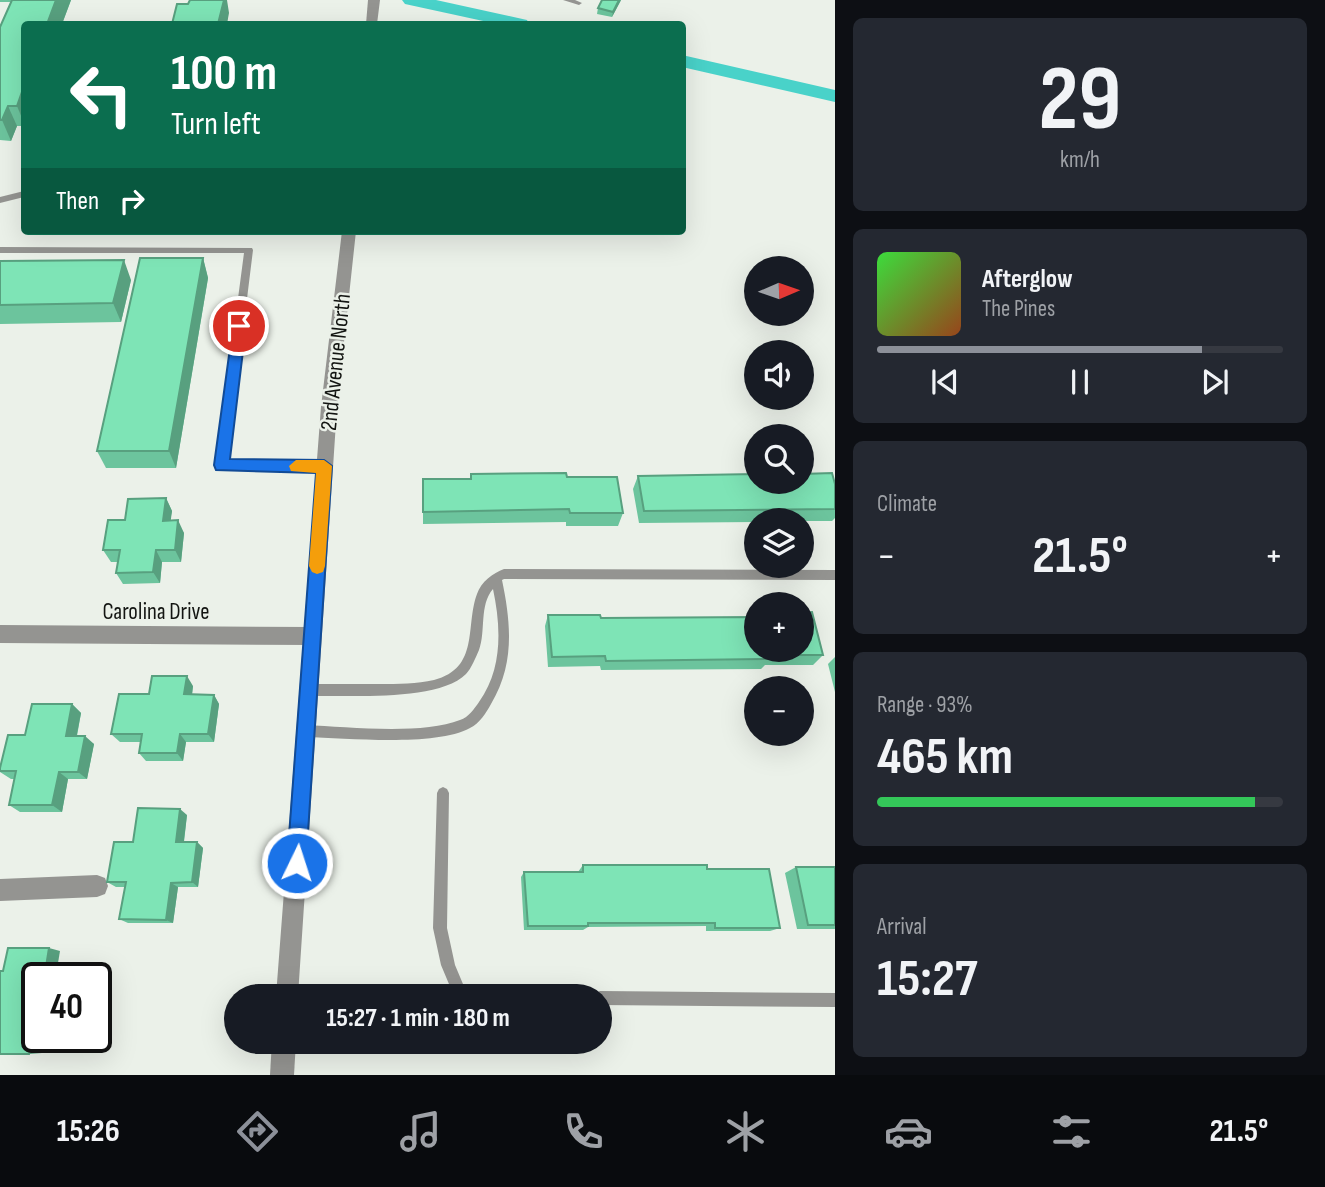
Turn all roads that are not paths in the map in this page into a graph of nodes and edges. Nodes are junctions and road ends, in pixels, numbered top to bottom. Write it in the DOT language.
graph roads {
  1 [pos="374,0"];
  2 [pos="566,0"];
  3 [pos="579,3"];
  4 [pos="373,20"];
  5 [pos="21,195"];
  6 [pos="0,200"];
  7 [pos="349,235"];
  8 [pos="0,250"];
  9 [pos="324,466"];
  10 [pos="835,575"];
  11 [pos="496,577"];
  12 [pos="0,634"];
  13 [pos="312,636"];
  14 [pos="309,690"];
  15 [pos="306,731"];
  16 [pos="443,793"];
  17 [pos="97,886"];
  18 [pos="0,890"];
  19 [pos="288,984"];
  20 [pos="456,984"];
  21 [pos="612,998"];
  22 [pos="835,1000"];
  23 [pos="283,1054"];
  24 [pos="282,1075"];
  1 -- 4 [label="street"];
  2 -- 3 [label="lane"];
  5 -- 6 [label="lane"];
  7 -- 9 [label="street, 2nd Avenue North"];
  8 -- 9 [label="lane"];
  9 -- 13 [label="street, 2nd Avenue North"];
  10 -- 11 [label="lane"];
  11 -- 14 [label="lane"];
  11 -- 15 [label="lane"];
  12 -- 13 [label="street, Carolina Drive"];
  13 -- 14 [label="street, 2nd Avenue North"];
  14 -- 15 [label="street, 2nd Avenue North"];
  15 -- 19 [label="street, 2nd Avenue North"];
  16 -- 20 [label="lane"];
  17 -- 18 [label="street"];
  21 -- 22 [label="lane"];
  23 -- 24 [label="street"];
}
